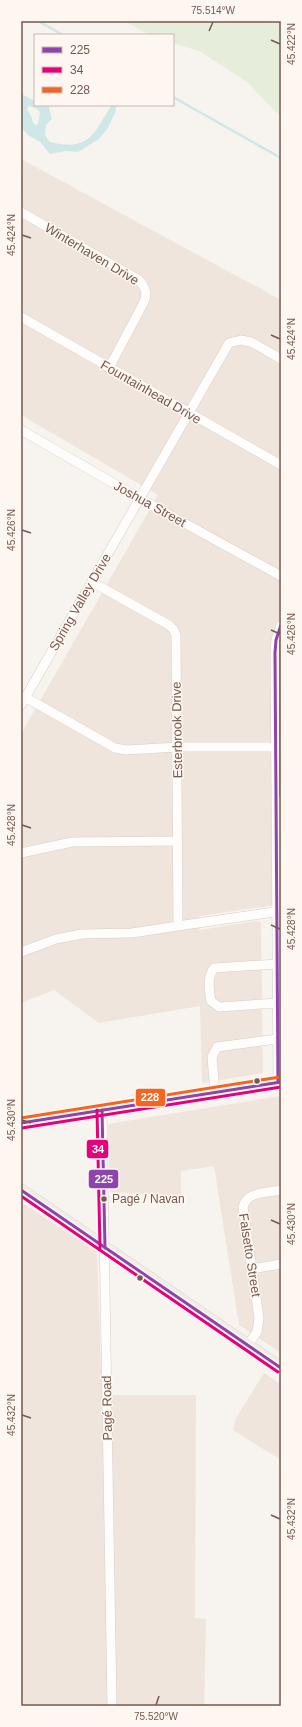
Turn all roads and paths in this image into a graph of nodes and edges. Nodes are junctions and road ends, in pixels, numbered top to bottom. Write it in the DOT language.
graph roads {
  1 [pos="21,212"];
  2 [pos="21,317"];
  3 [pos="281,359"];
  4 [pos="109,368"];
  5 [pos="188,413"];
  6 [pos="21,430"];
  7 [pos="281,465"];
  8 [pos="139,498"];
  9 [pos="281,576"];
  10 [pos="92,582"];
  11 [pos="281,625"];
  12 [pos="23,701"];
  13 [pos="275,747"];
  14 [pos="178,748"];
  15 [pos="178,841"];
  16 [pos="21,853"];
  17 [pos="279,912"];
  18 [pos="178,925"];
  19 [pos="21,952"];
  20 [pos="277,964"];
  21 [pos="277,1003"];
  22 [pos="278,1039"];
  23 [pos="280,1082"];
  24 [pos="215,1092"];
  25 [pos="102,1110"];
  26 [pos="21,1123"];
  27 [pos="21,1190"];
  28 [pos="281,1190"];
  29 [pos="105,1248"];
  30 [pos="281,1264"];
  31 [pos="252,1269"];
  32 [pos="248,1346"];
  33 [pos="281,1368"];
  34 [pos="112,1706"];
  1 -- 4 [label="street, Winterhaven Drive"];
  2 -- 4 [label="street, Fountainhead Drive"];
  3 -- 5 [label="street, Spring Valley Drive"];
  4 -- 5 [label="street, Fountainhead Drive"];
  5 -- 7 [label="street, Fountainhead Drive"];
  5 -- 8 [label="street, Spring Valley Drive"];
  6 -- 8 [label="street, Joshua Street"];
  8 -- 9 [label="street, Joshua Street"];
  8 -- 10 [label="street, Spring Valley Drive"];
  10 -- 12 [label="street, Spring Valley Drive"];
  10 -- 14 [label="street, Esterbrook Drive"];
  11 -- 13 [label="street"];
  12 -- 14 [label="street"];
  13 -- 14 [label="street"];
  13 -- 17 [label="street"];
  14 -- 15 [label="street, Esterbrook Drive"];
  15 -- 16 [label="street"];
  15 -- 18 [label="street, Esterbrook Drive"];
  17 -- 18 [label="street"];
  17 -- 20 [label="street"];
  18 -- 19 [label="street"];
  20 -- 21 [label="street"];
  20 -- 21 [label="street"];
  21 -- 22 [label="street"];
  22 -- 23 [label="street"];
  22 -- 24 [label="street"];
  23 -- 24 [label="street"];
  24 -- 25 [label="street"];
  25 -- 26 [label="street"];
  25 -- 29 [label="street, Pagé Road"];
  27 -- 29 [label="main road"];
  28 -- 31 [label="street, Falsetto Street"];
  29 -- 32 [label="main road"];
  29 -- 34 [label="street, Pagé Road"];
  30 -- 31 [label="street"];
  31 -- 32 [label="street, Falsetto Street"];
  32 -- 33 [label="main road"];
}
